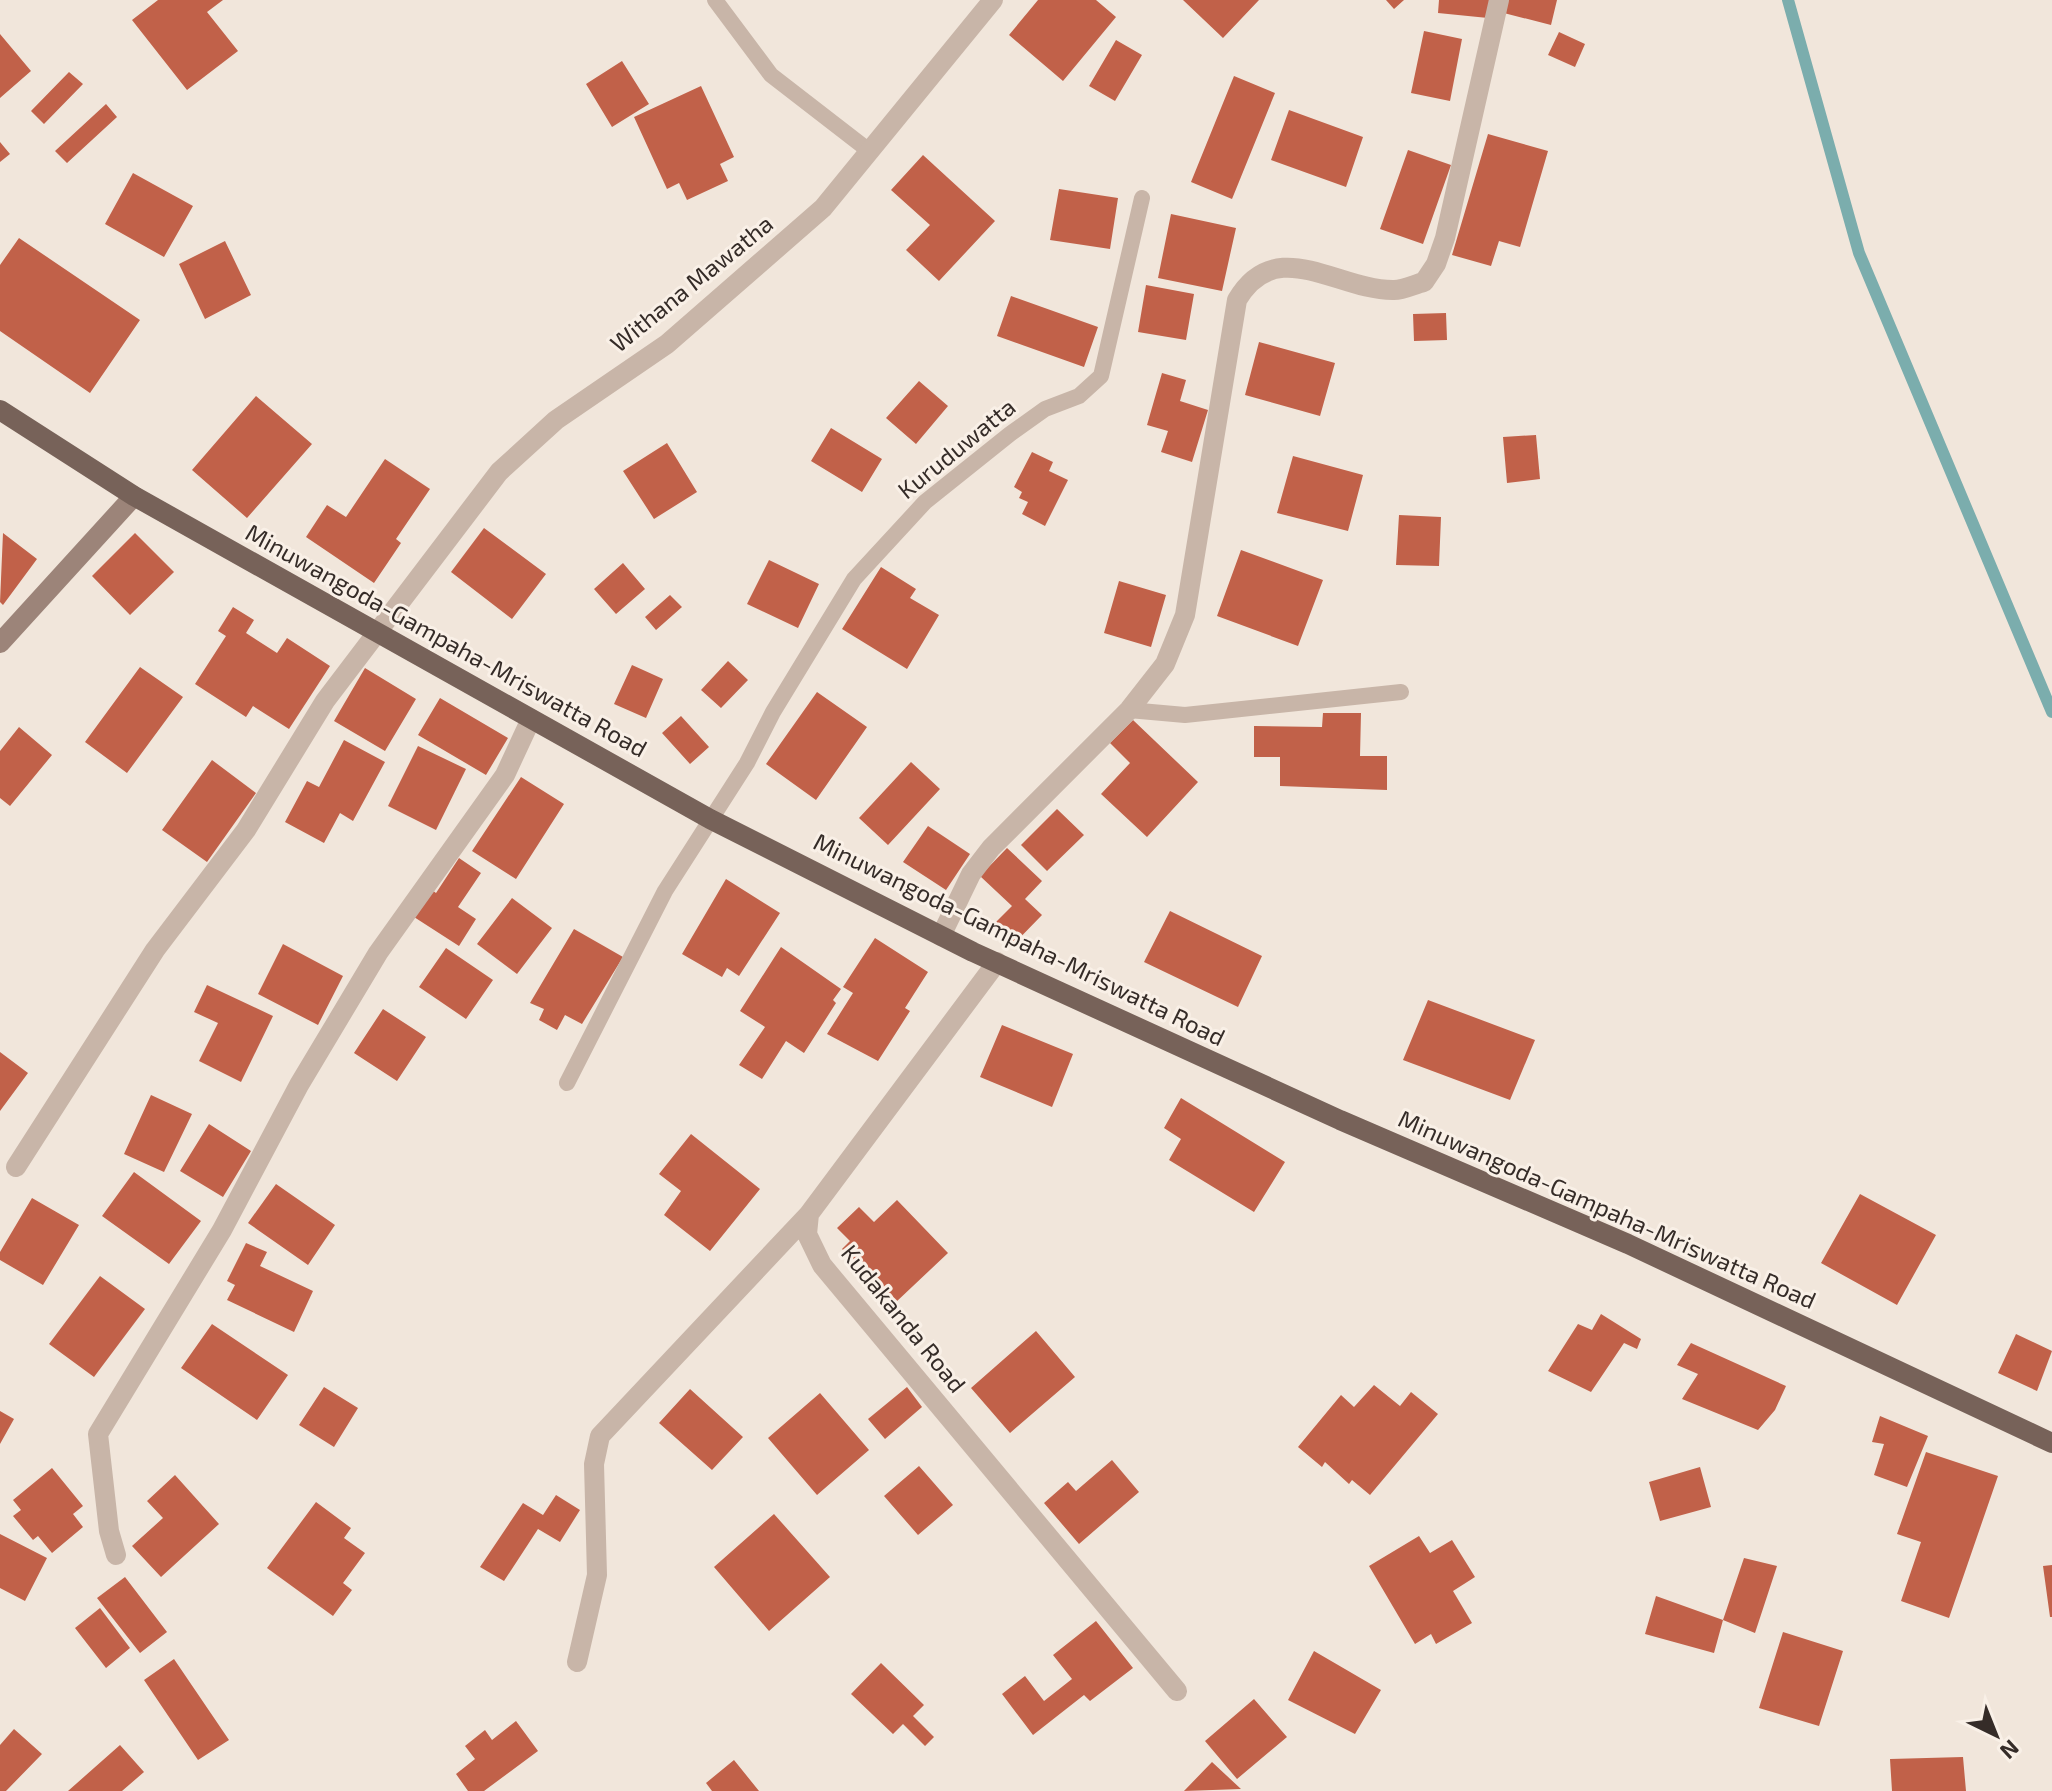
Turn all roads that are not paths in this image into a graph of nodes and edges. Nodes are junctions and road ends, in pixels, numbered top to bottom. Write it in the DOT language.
graph roads {
  1 [pos="715,0"];
  2 [pos="993,0"];
  3 [pos="1499,0"];
  4 [pos="868,150"];
  5 [pos="1142,198"];
  6 [pos="0,410"];
  7 [pos="134,496"];
  8 [pos="380,632"];
  9 [pos="0,643"];
  10 [pos="1401,692"];
  11 [pos="1129,710"];
  12 [pos="531,719"];
  13 [pos="711,817"];
  14 [pos="941,936"];
  15 [pos="997,962"];
  16 [pos="567,1083"];
  17 [pos="16,1167"];
  18 [pos="809,1214"];
  19 [pos="2052,1443"];
  20 [pos="116,1555"];
  21 [pos="577,1662"];
  22 [pos="1177,1691"];
  1 -- 4 [label="lane"];
  2 -- 4 [label="street, Withana Mawatha"];
  3 -- 11 [label="street"];
  4 -- 8 [label="street, Withana Mawatha"];
  5 -- 13 [label="lane, Kuruduwatta"];
  6 -- 7 [label="main road, Minuwangoda-Gampaha-Mriswatta Road"];
  7 -- 8 [label="main road, Minuwangoda-Gampaha-Mriswatta Road"];
  7 -- 9 [label="street"];
  8 -- 12 [label="main road, Minuwangoda-Gampaha-Mriswatta Road"];
  8 -- 17 [label="street, Withana Mawatha"];
  10 -- 11 [label="lane"];
  11 -- 14 [label="street"];
  12 -- 13 [label="main road, Minuwangoda-Gampaha-Mriswatta Road"];
  12 -- 20 [label="street"];
  13 -- 14 [label="main road, Minuwangoda-Gampaha-Mriswatta Road"];
  13 -- 16 [label="lane, Kuruduwatta"];
  14 -- 15 [label="main road, Minuwangoda-Gampaha-Mriswatta Road"];
  15 -- 18 [label="street"];
  15 -- 19 [label="main road, Minuwangoda-Gampaha-Mriswatta Road"];
  18 -- 21 [label="street"];
  18 -- 22 [label="street, Kudakanda Road"];
}
